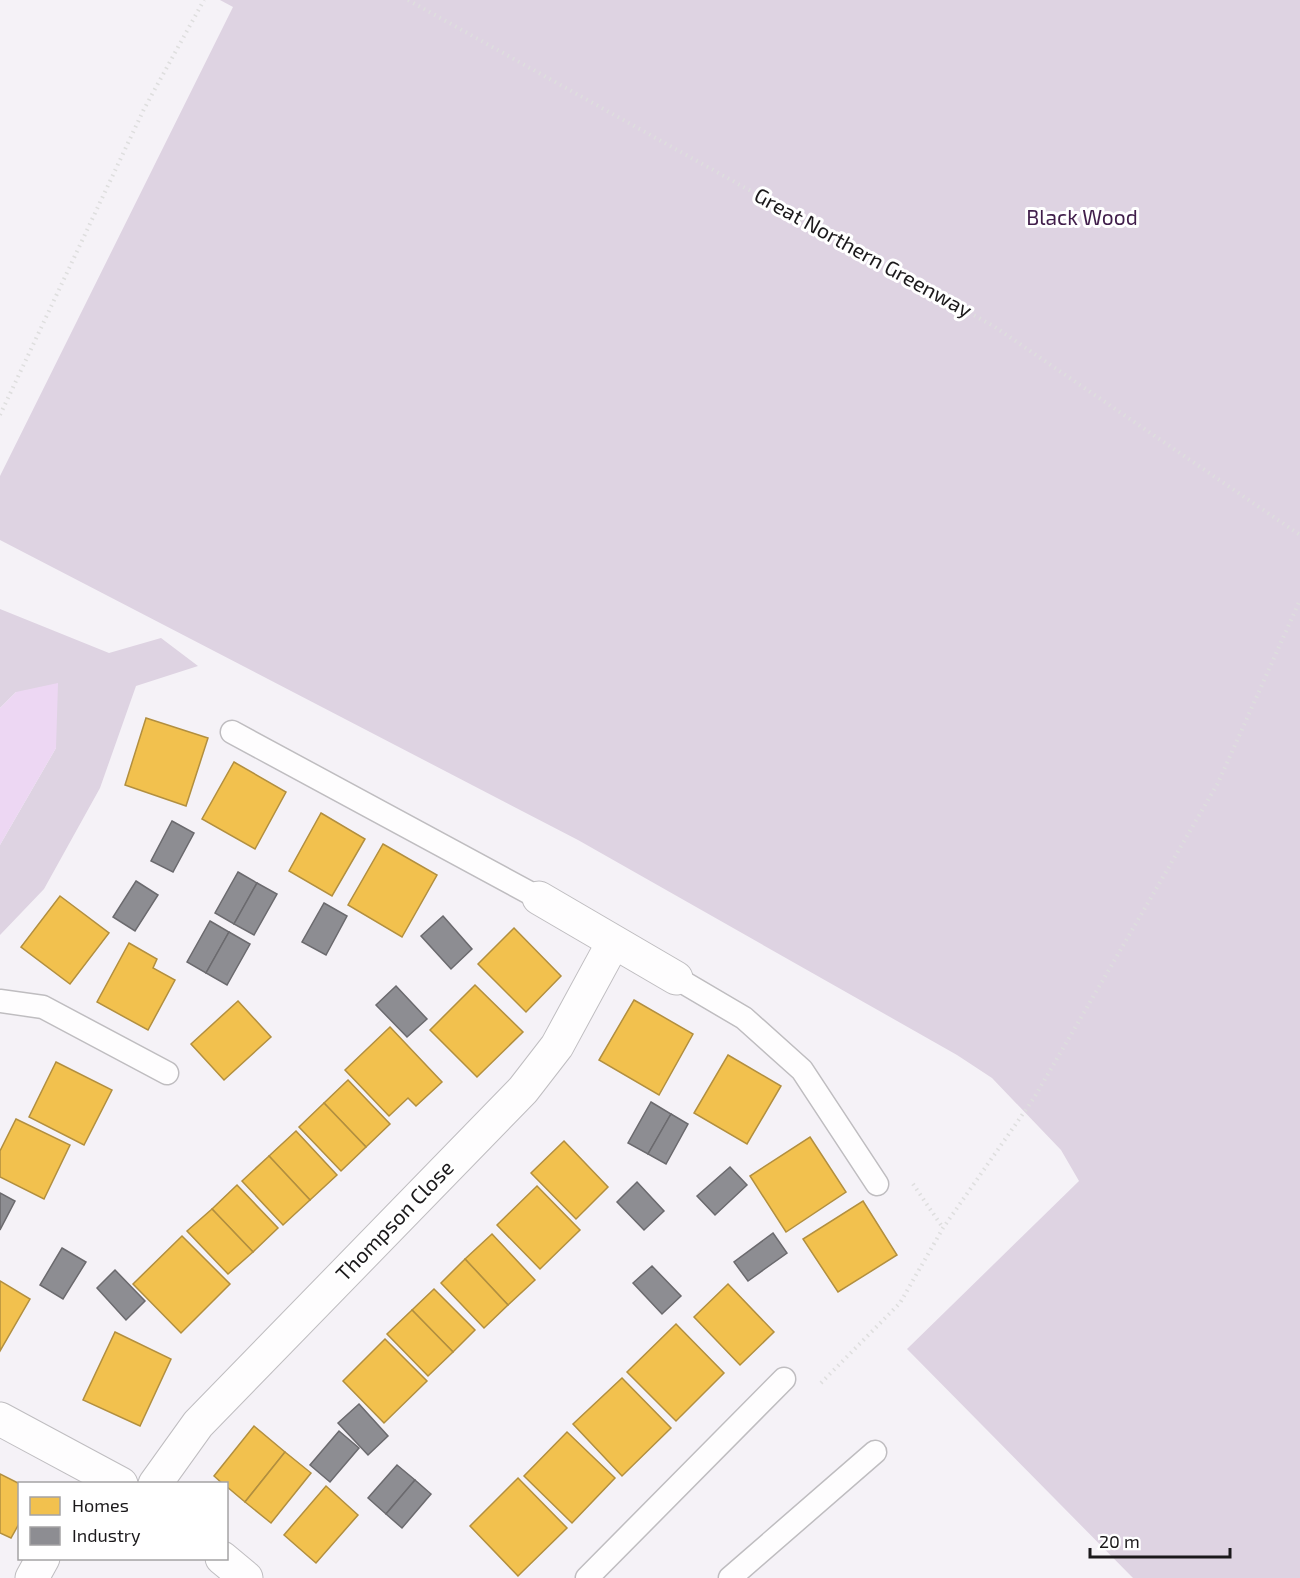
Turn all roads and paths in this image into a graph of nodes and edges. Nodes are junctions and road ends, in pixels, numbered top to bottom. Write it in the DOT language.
graph roads {
  1 [pos="204,0"];
  2 [pos="408,0"];
  3 [pos="0,415"];
  4 [pos="1300,535"];
  5 [pos="1300,600"];
  6 [pos="232,732"];
  7 [pos="539,898"];
  8 [pos="613,943"];
  9 [pos="676,978"];
  10 [pos="0,1000"];
  11 [pos="167,1073"];
  12 [pos="877,1184"];
  13 [pos="784,1379"];
  14 [pos="818,1386"];
  15 [pos="0,1419"];
  16 [pos="875,1452"];
  17 [pos="88,1476"];
  18 [pos="113,1482"];
  19 [pos="156,1482"];
  20 [pos="42,1560"];
  21 [pos="224,1560"];
  22 [pos="32,1578"];
  23 [pos="246,1578"];
  24 [pos="587,1578"];
  25 [pos="730,1578"];
  1 -- 3 [label="path"];
  2 -- 4 [label="path, Great Northern Greenway"];
  5 -- 14 [label="path"];
  6 -- 7 [label="lane"];
  7 -- 8 [label="street"];
  8 -- 9 [label="street"];
  8 -- 19 [label="street, Thompson Close"];
  9 -- 12 [label="lane"];
  10 -- 11 [label="lane"];
  13 -- 24 [label="lane"];
  15 -- 17 [label="street"];
  16 -- 25 [label="lane"];
  17 -- 18 [label="street"];
  20 -- 22 [label="street"];
  21 -- 23 [label="street"];
}
